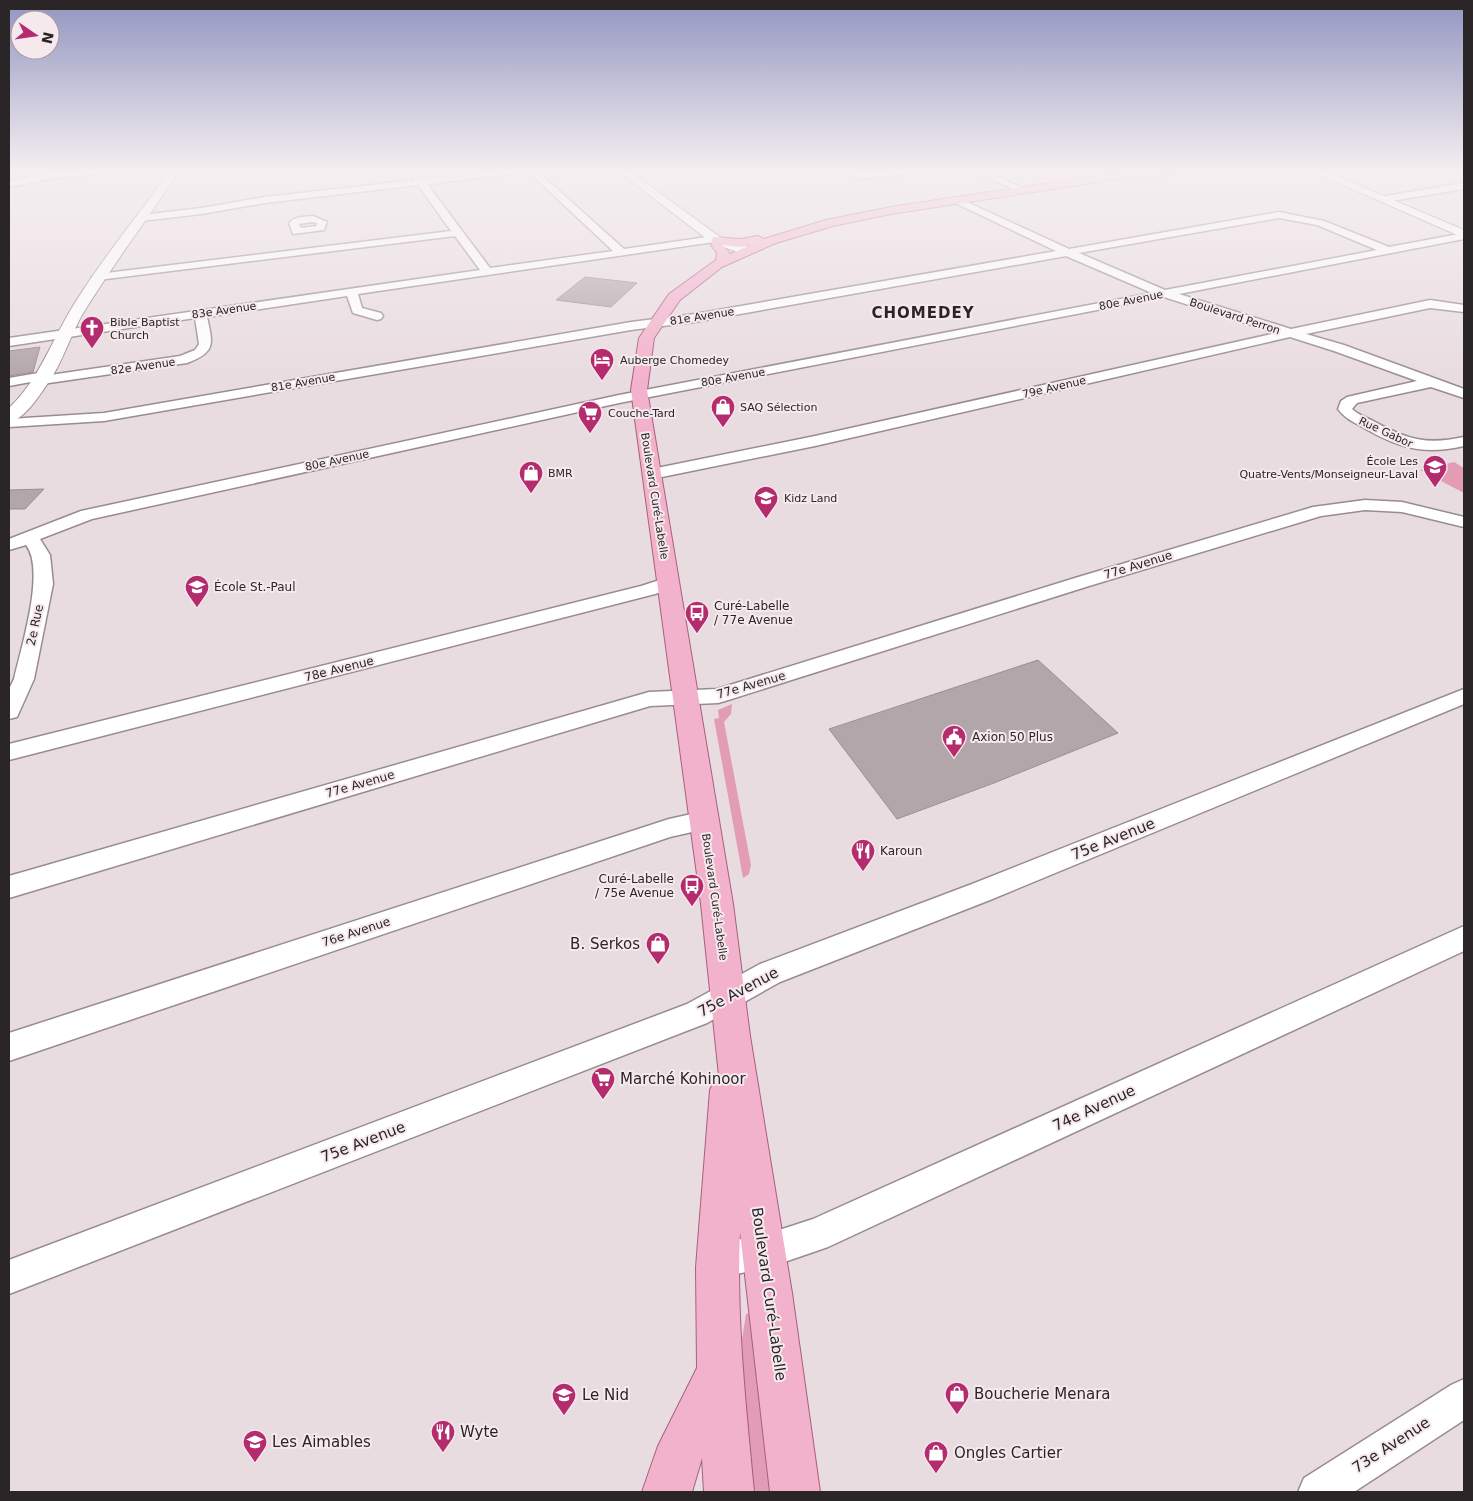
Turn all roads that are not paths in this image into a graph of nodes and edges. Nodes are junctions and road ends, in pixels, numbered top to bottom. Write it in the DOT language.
graph roads {
  1 [pos="125,240"];
  2 [pos="295,240"];
  3 [pos="396,240"];
  4 [pos="463,240"];
  5 [pos="608,240"];
  6 [pos="715,240"];
  7 [pos="760,240"];
  8 [pos="774,240"];
  9 [pos="1042,240"];
  10 [pos="1136,240"];
  11 [pos="1363,240"];
  12 [pos="1440,240"];
  13 [pos="746,251"];
  14 [pos="1389,251"];
  15 [pos="292,252"];
  16 [pos="621,252"];
  17 [pos="1068,252"];
  18 [pos="722,263"];
  19 [pos="487,272"];
  20 [pos="98,277"];
  21 [pos="351,292"];
  22 [pos="1165,294"];
  23 [pos="1460,307"];
  24 [pos="200,313"];
  25 [pos="377,316"];
  26 [pos="654,323"];
  27 [pos="64,333"];
  28 [pos="1291,334"];
  29 [pos="9,342"];
  30 [pos="43,378"];
  31 [pos="9,382"];
  32 [pos="1433,382"];
  33 [pos="1464,394"];
  34 [pos="640,395"];
  35 [pos="9,417"];
  36 [pos="9,423"];
  37 [pos="1464,442"];
  38 [pos="652,474"];
  39 [pos="1464,522"];
  40 [pos="29,538"];
  41 [pos="9,545"];
  42 [pos="669,583"];
  43 [pos="1464,696"];
  44 [pos="686,697"];
  45 [pos="9,712"];
  46 [pos="9,752"];
  47 [pos="705,820"];
  48 [pos="9,887"];
  49 [pos="1464,938"];
  50 [pos="728,998"];
  51 [pos="732,1036"];
  52 [pos="9,1048"];
  53 [pos="764,1252"];
  54 [pos="718,1260"];
  55 [pos="9,1277"];
  56 [pos="720,1369"];
  57 [pos="1464,1398"];
  58 [pos="667,1492"];
  59 [pos="729,1492"];
  60 [pos="795,1492"];
  61 [pos="1318,1492"];
  1 -- 20 [label="street"];
  2 -- 15 [label="street"];
  3 -- 15 [label="street"];
  4 -- 19 [label="street"];
  5 -- 16 [label="street"];
  6 -- 7 [label="main road"];
  6 -- 13 [label="street"];
  6 -- 16 [label="street, 83e Avenue"];
  6 -- 18 [label="main road"];
  8 -- 13 [label="main road, Boulevard Curé-Labelle"];
  9 -- 17 [label="street, Boulevard Perron"];
  10 -- 17 [label="street, 81e Avenue"];
  11 -- 14 [label="street, 81e Avenue"];
  12 -- 14 [label="street, 80e Avenue"];
  13 -- 18 [label="main road, Boulevard Curé-Labelle"];
  14 -- 22 [label="street, 80e Avenue"];
  15 -- 20 [label="street"];
  16 -- 19 [label="street, 83e Avenue"];
  17 -- 22 [label="street, Boulevard Perron"];
  17 -- 26 [label="street, 81e Avenue"];
  18 -- 26 [label="main road, Boulevard Curé-Labelle"];
  19 -- 21 [label="street, 83e Avenue"];
  20 -- 27 [label="street"];
  21 -- 24 [label="street, 83e Avenue"];
  21 -- 25 [label="street"];
  22 -- 28 [label="street, Boulevard Perron"];
  22 -- 34 [label="street, 80e Avenue"];
  23 -- 28 [label="street, 79e Avenue"];
  24 -- 27 [label="street, 83e Avenue"];
  24 -- 30 [label="street, 82e Avenue"];
  26 -- 34 [label="main road, Boulevard Curé-Labelle"];
  26 -- 36 [label="street, 81e Avenue"];
  27 -- 29 [label="street, 83e Avenue"];
  27 -- 30 [label="street"];
  28 -- 32 [label="street, Boulevard Perron"];
  28 -- 38 [label="street, 79e Avenue"];
  30 -- 31 [label="street, 82e Avenue"];
  30 -- 35 [label="street"];
  32 -- 33 [label="street, Boulevard Perron"];
  32 -- 37 [label="street, Rue Gabor"];
  34 -- 38 [label="main road, Boulevard Curé-Labelle"];
  34 -- 40 [label="street, 80e Avenue"];
  38 -- 42 [label="main road, Boulevard Curé-Labelle"];
  39 -- 44 [label="street, 77e Avenue"];
  40 -- 41 [label="street, 80e Avenue"];
  40 -- 45 [label="street, 2e Rue"];
  42 -- 44 [label="main road, Boulevard Curé-Labelle"];
  42 -- 46 [label="street, 78e Avenue"];
  43 -- 50 [label="street, 75e Avenue"];
  44 -- 47 [label="main road, Boulevard Curé-Labelle"];
  44 -- 48 [label="street, 77e Avenue"];
  47 -- 50 [label="main road, Boulevard Curé-Labelle"];
  47 -- 52 [label="street, 76e Avenue"];
  49 -- 53 [label="street, 74e Avenue"];
  50 -- 51 [label="main road, Boulevard Curé-Labelle"];
  50 -- 55 [label="street, 75e Avenue"];
  51 -- 53 [label="main road, Boulevard Curé-Labelle"];
  51 -- 54 [label="main road, Boulevard Curé-Labelle"];
  53 -- 54 [label="street, 74e Avenue"];
  53 -- 60 [label="main road, Boulevard Curé-Labelle"];
  54 -- 56 [label="main road, Boulevard Curé-Labelle"];
  56 -- 58 [label="main road"];
  56 -- 59 [label="main road, Boulevard Curé-Labelle"];
  57 -- 61 [label="street, 73e Avenue"];
}
